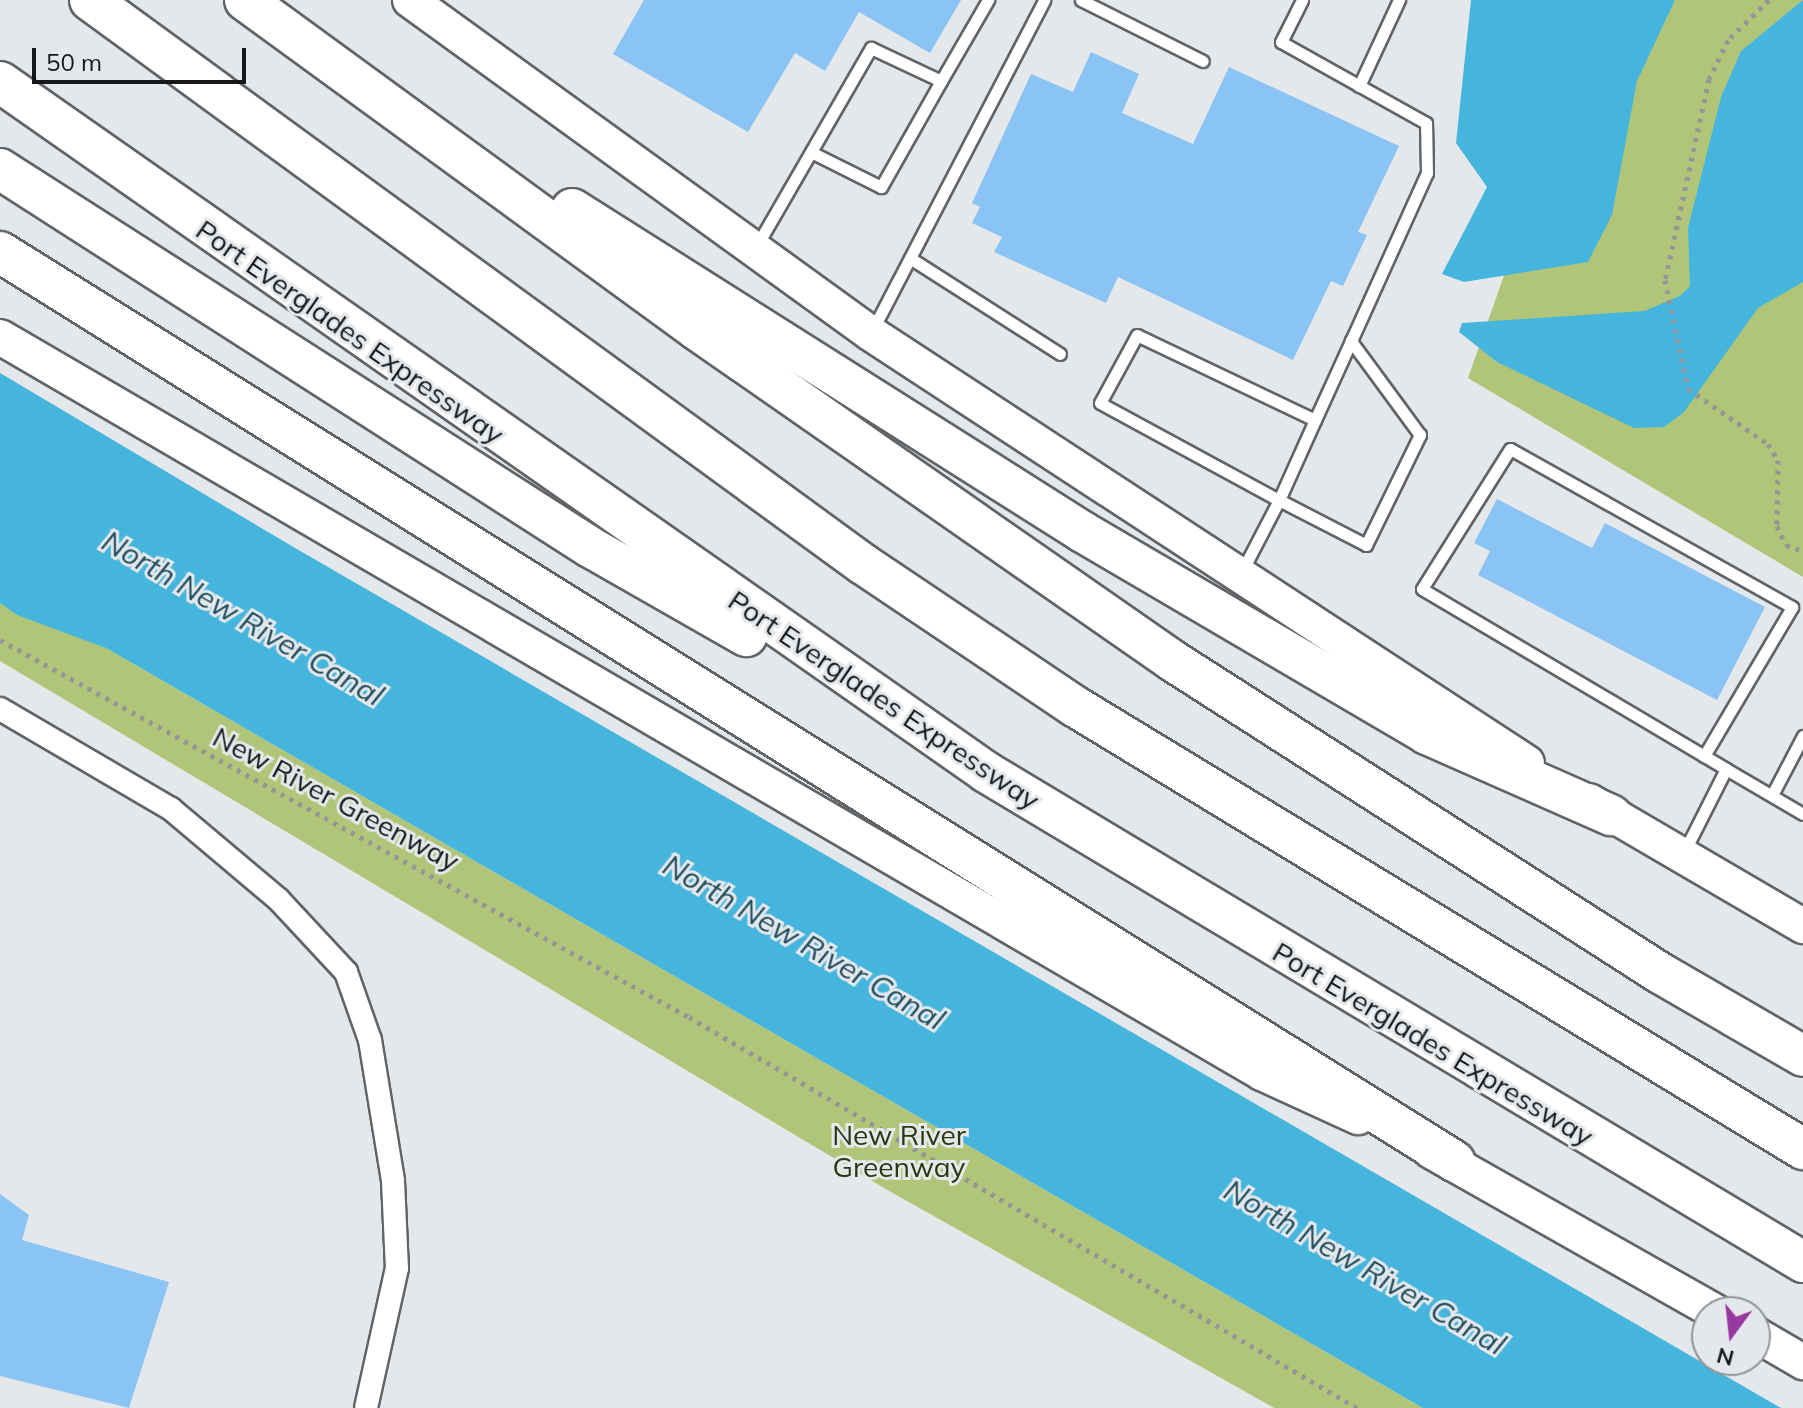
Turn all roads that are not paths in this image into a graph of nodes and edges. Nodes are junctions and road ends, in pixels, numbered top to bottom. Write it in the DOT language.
graph roads {
  1 [pos="90,0"];
  2 [pos="245,0"];
  3 [pos="410,0"];
  4 [pos="988,0"];
  5 [pos="1044,0"];
  6 [pos="1081,0"];
  7 [pos="1302,0"];
  8 [pos="1399,0"];
  9 [pos="326,58"];
  10 [pos="1203,61"];
  11 [pos="941,81"];
  12 [pos="0,82"];
  13 [pos="1359,86"];
  14 [pos="811,152"];
  15 [pos="0,169"];
  16 [pos="753,251"];
  17 [pos="0,252"];
  18 [pos="910,258"];
  19 [pos="870,333"];
  20 [pos="0,337"];
  21 [pos="1351,341"];
  22 [pos="1060,354"];
  23 [pos="1315,420"];
  24 [pos="1279,500"];
  25 [pos="1239,577"];
  26 [pos="0,709"];
  27 [pos="1803,736"];
  28 [pos="1704,756"];
  29 [pos="1726,769"];
  30 [pos="986,772"];
  31 [pos="1772,795"];
  32 [pos="1803,814"];
  33 [pos="1611,815"];
  34 [pos="1682,856"];
  35 [pos="1803,926"];
  36 [pos="1803,1056"];
  37 [pos="1803,1149"];
  38 [pos="1454,1161"];
  39 [pos="1803,1262"];
  40 [pos="1691,1298"];
  41 [pos="1771,1343"];
  42 [pos="1803,1362"];
  43 [pos="366,1408"];
  1 -- 37 [label="highway"];
  2 -- 9 [label="highway"];
  3 -- 16 [label="main road"];
  4 -- 11 [label="lane"];
  5 -- 18 [label="lane"];
  6 -- 10 [label="lane"];
  7 -- 13 [label="lane"];
  8 -- 13 [label="lane"];
  9 -- 33 [label="highway"];
  9 -- 36 [label="highway"];
  11 -- 14 [label="lane"];
  11 -- 14 [label="lane"];
  12 -- 30 [label="highway, Port Everglades Expressway"];
  13 -- 21 [label="lane"];
  14 -- 16 [label="lane"];
  15 -- 30 [label="highway"];
  16 -- 19 [label="main road"];
  17 -- 38 [label="highway"];
  18 -- 19 [label="lane"];
  18 -- 22 [label="lane"];
  19 -- 25 [label="main road"];
  20 -- 38 [label="main road"];
  21 -- 23 [label="lane"];
  21 -- 24 [label="lane"];
  23 -- 24 [label="lane"];
  23 -- 24 [label="lane"];
  24 -- 25 [label="lane"];
  25 -- 33 [label="main road"];
  26 -- 43 [label="street"];
  27 -- 31 [label="lane"];
  28 -- 28 [label="lane"];
  28 -- 29 [label="lane"];
  29 -- 31 [label="lane"];
  29 -- 34 [label="lane"];
  30 -- 39 [label="highway, Port Everglades Expressway"];
  31 -- 32 [label="lane"];
  33 -- 34 [label="main road"];
  34 -- 35 [label="main road"];
  38 -- 40 [label="main road"];
  41 -- 42 [label="main road"];
}
